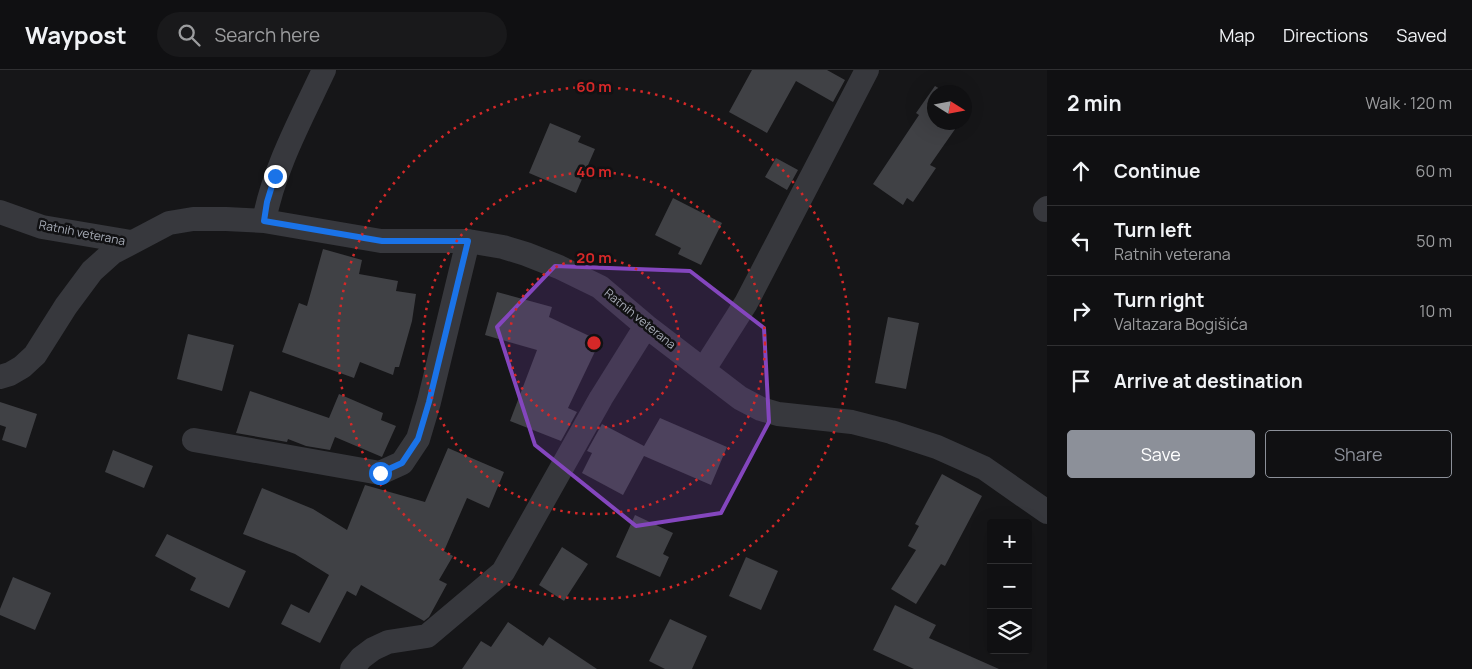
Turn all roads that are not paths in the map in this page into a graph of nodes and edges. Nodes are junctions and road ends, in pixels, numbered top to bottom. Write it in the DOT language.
graph roads {
  1 [pos="324,70"];
  2 [pos="866,70"];
  3 [pos="0,212"];
  4 [pos="264,221"];
  5 [pos="468,241"];
  6 [pos="131,242"];
  7 [pos="646,326"];
  8 [pos="704,369"];
  9 [pos="0,377"];
  10 [pos="194,440"];
  11 [pos="1047,512"];
  12 [pos="352,669"];
  1 -- 4 [label="street"];
  2 -- 8 [label="street"];
  3 -- 6 [label="street, Ratnih veterana"];
  4 -- 5 [label="street, Ratnih veterana"];
  4 -- 6 [label="street, Ratnih veterana"];
  5 -- 7 [label="street, Ratnih veterana"];
  5 -- 10 [label="street"];
  6 -- 9 [label="street"];
  7 -- 8 [label="street, Ratnih veterana"];
  7 -- 12 [label="street"];
  8 -- 11 [label="street, Ratnih veterana"];
}
